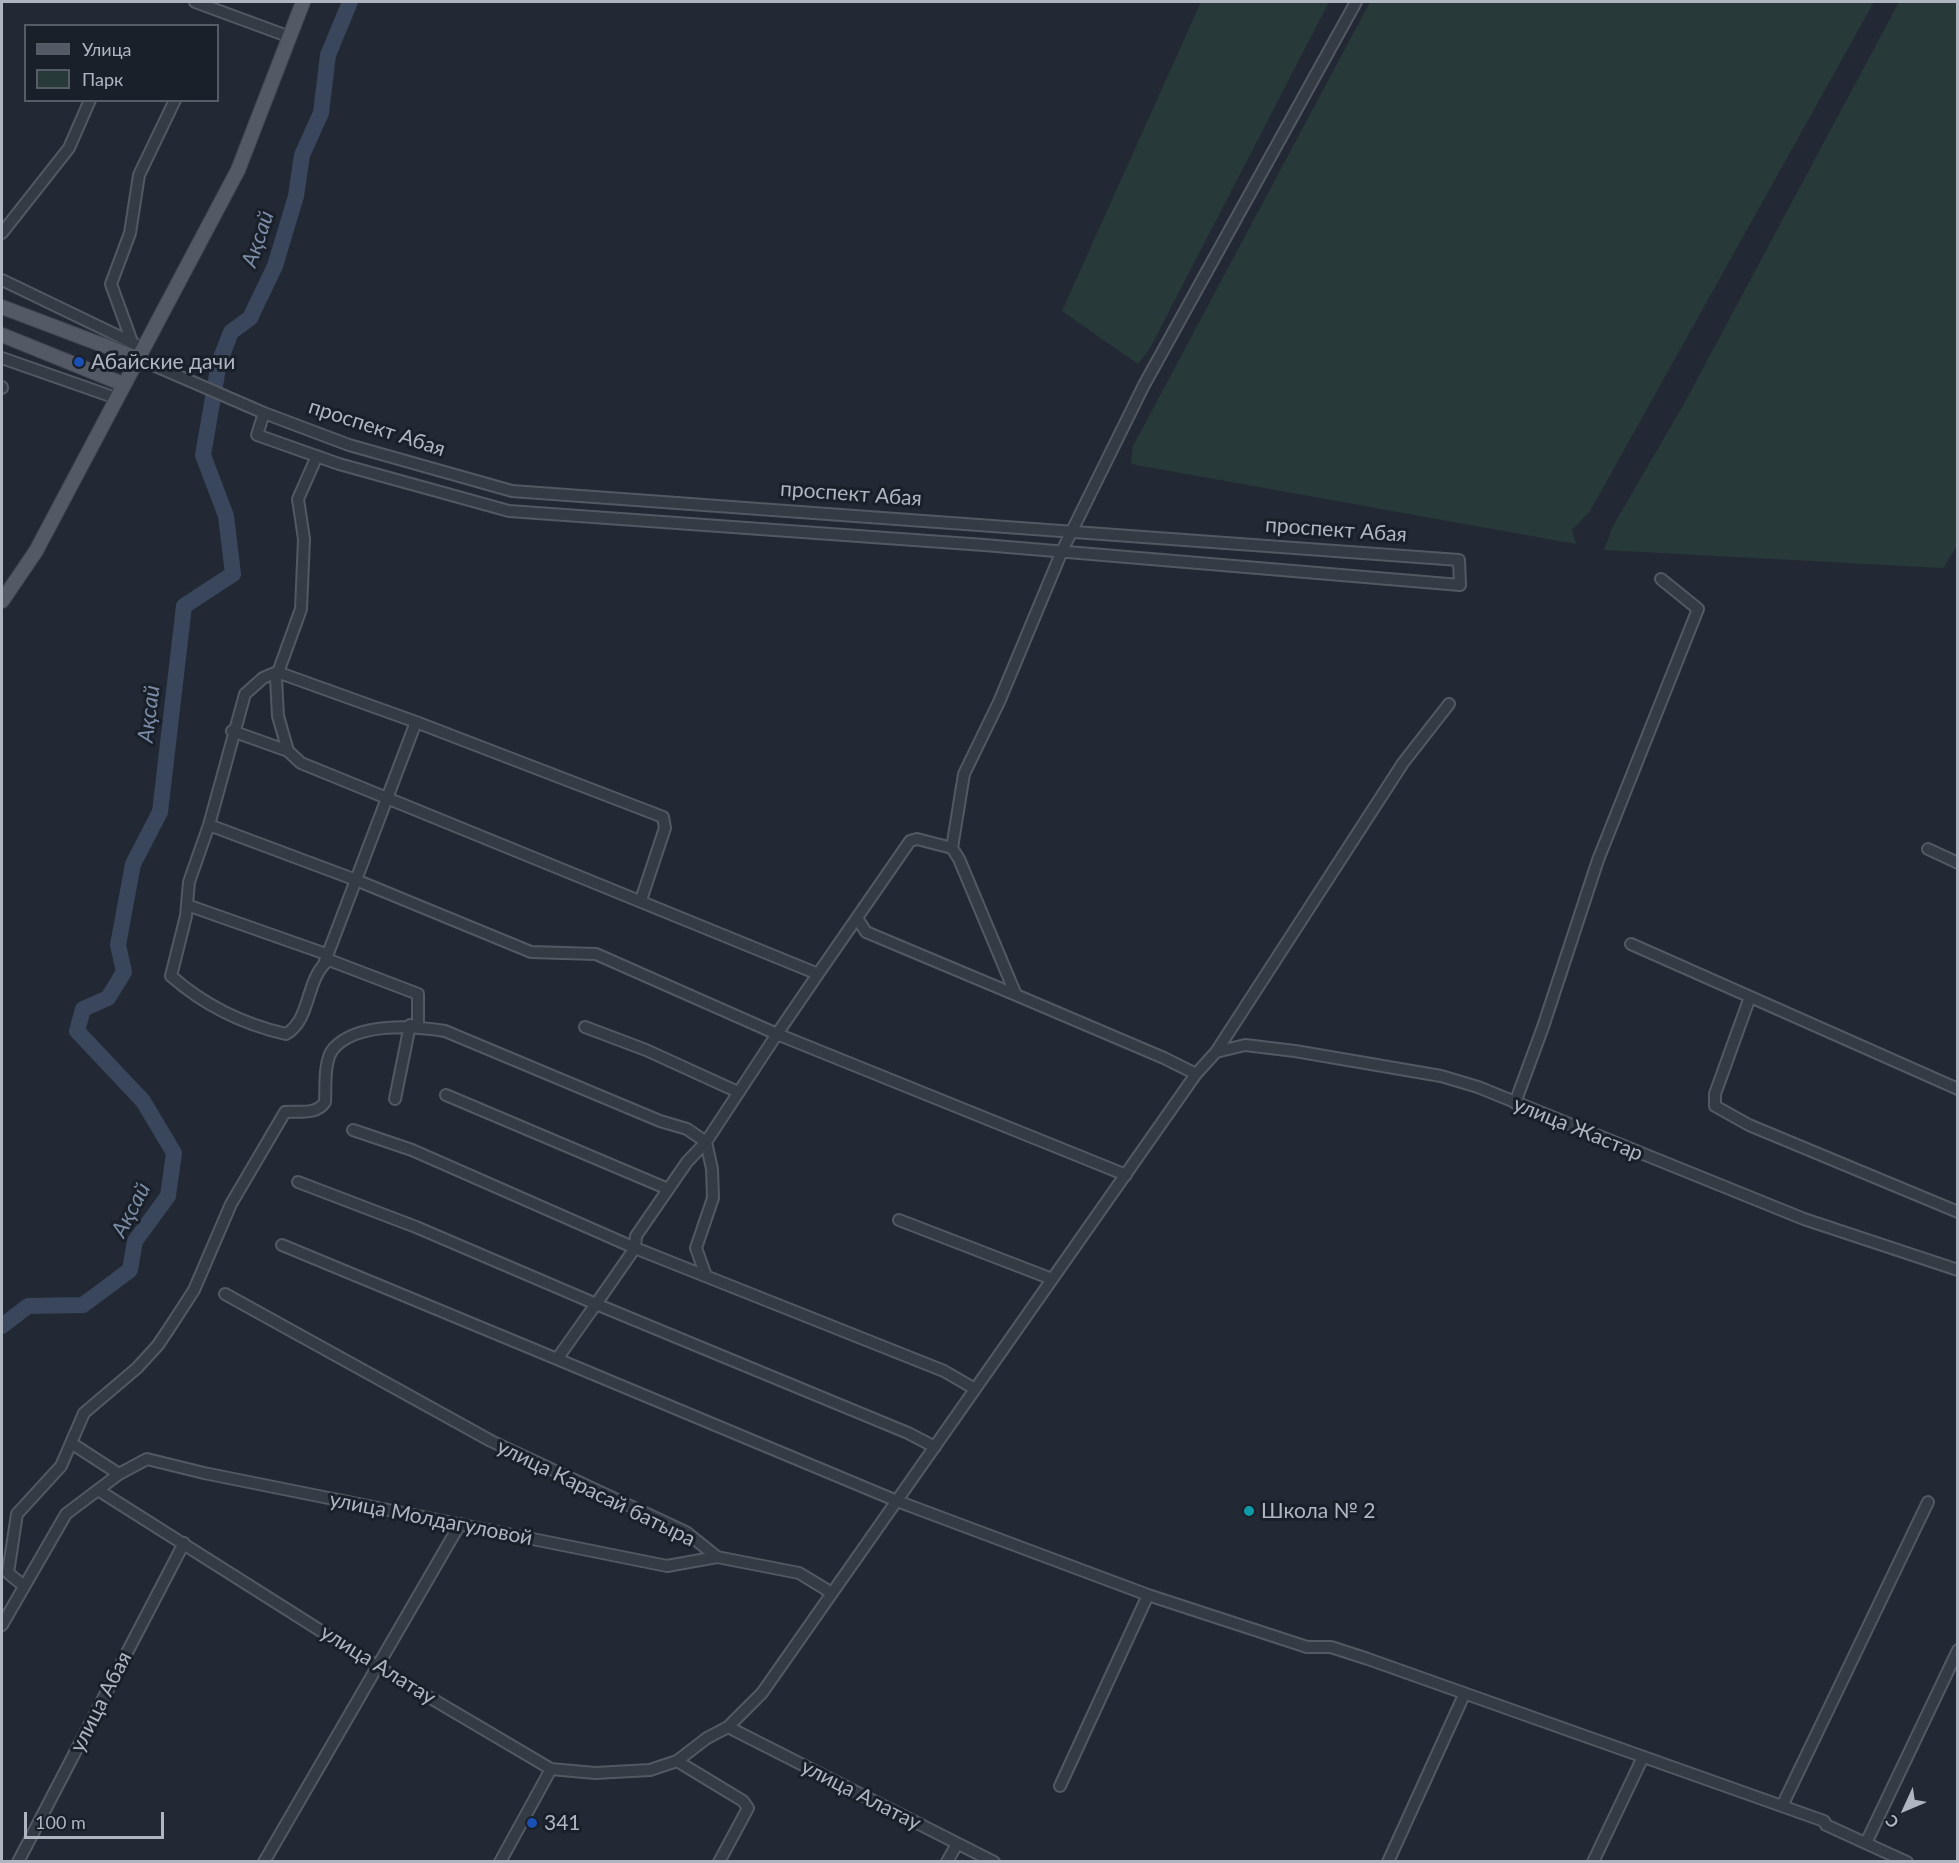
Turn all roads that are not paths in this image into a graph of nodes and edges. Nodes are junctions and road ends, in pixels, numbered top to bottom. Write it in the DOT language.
graph roads {
  1 [pos="195,2"];
  2 [pos="303,2"];
  3 [pos="1356,2"];
  4 [pos="290,37"];
  5 [pos="89,102"];
  6 [pos="174,102"];
  7 [pos="5,221"];
  8 [pos="2,232"];
  9 [pos="2,280"];
  10 [pos="2,307"];
  11 [pos="2,335"];
  12 [pos="137,350"];
  13 [pos="2,358"];
  14 [pos="123,384"];
  15 [pos="116,398"];
  16 [pos="264,413"];
  17 [pos="317,456"];
  18 [pos="1072,531"];
  19 [pos="1062,551"];
  20 [pos="1661,579"];
  21 [pos="2,601"];
  22 [pos="277,672"];
  23 [pos="1449,704"];
  24 [pos="416,722"];
  25 [pos="232,731"];
  26 [pos="288,751"];
  27 [pos="387,798"];
  28 [pos="209,825"];
  29 [pos="952,848"];
  30 [pos="1928,849"];
  31 [pos="1958,863"];
  32 [pos="356,880"];
  33 [pos="641,900"];
  34 [pos="187,905"];
  35 [pos="857,918"];
  36 [pos="1631,944"];
  37 [pos="325,959"];
  38 [pos="818,974"];
  39 [pos="1016,995"];
  40 [pos="1750,997"];
  41 [pos="414,1026"];
  42 [pos="585,1027"];
  43 [pos="777,1034"];
  44 [pos="1216,1052"];
  45 [pos="1196,1074"];
  46 [pos="1958,1089"];
  47 [pos="738,1092"];
  48 [pos="447,1095"];
  49 [pos="395,1099"];
  50 [pos="1515,1103"];
  51 [pos="353,1130"];
  52 [pos="706,1142"];
  53 [pos="1126,1175"];
  54 [pos="298,1182"];
  55 [pos="668,1189"];
  56 [pos="1958,1212"];
  57 [pos="899,1220"];
  58 [pos="282,1245"];
  59 [pos="635,1248"];
  60 [pos="1958,1270"];
  61 [pos="706,1276"];
  62 [pos="1052,1279"];
  63 [pos="225,1294"];
  64 [pos="596,1304"];
  65 [pos="557,1359"];
  66 [pos="975,1389"];
  67 [pos="71,1443"];
  68 [pos="934,1447"];
  69 [pos="119,1474"];
  70 [pos="98,1490"];
  71 [pos="897,1501"];
  72 [pos="1928,1502"];
  73 [pos="460,1524"];
  74 [pos="183,1543"];
  75 [pos="717,1557"];
  76 [pos="24,1586"];
  77 [pos="832,1593"];
  78 [pos="1148,1595"];
  79 [pos="2,1625"];
  80 [pos="1958,1650"];
  81 [pos="378,1666"];
  82 [pos="1464,1695"];
  83 [pos="728,1727"];
  84 [pos="1643,1757"];
  85 [pos="677,1761"];
  86 [pos="551,1769"];
  87 [pos="1060,1786"];
  88 [pos="1782,1806"];
  89 [pos="1866,1843"];
  90 [pos="957,1844"];
  91 [pos="18,1862"];
  92 [pos="264,1862"];
  93 [pos="500,1862"];
  94 [pos="719,1862"];
  95 [pos="947,1862"];
  96 [pos="994,1862"];
  97 [pos="1388,1862"];
  98 [pos="1593,1862"];
  99 [pos="1907,1862"];
  1 -- 4 [label="street"];
  2 -- 4 [label="main road"];
  3 -- 18 [label="street"];
  4 -- 12 [label="main road"];
  5 -- 7 [label="street"];
  6 -- 12 [label="street"];
  7 -- 8 [label="street"];
  9 -- 12 [label="street"];
  10 -- 12 [label="main road, проспект Абая"];
  11 -- 14 [label="main road"];
  12 -- 14 [label="main road"];
  12 -- 16 [label="street, проспект Абая"];
  13 -- 15 [label="street"];
  14 -- 15 [label="main road"];
  15 -- 21 [label="main road"];
  16 -- 17 [label="street, проспект Абая"];
  16 -- 18 [label="street, проспект Абая"];
  17 -- 19 [label="street, проспект Абая"];
  17 -- 22 [label="street"];
  18 -- 19 [label="street"];
  18 -- 19 [label="street, проспект Абая"];
  19 -- 29 [label="street"];
  20 -- 50 [label="street"];
  22 -- 24 [label="street"];
  22 -- 25 [label="street"];
  22 -- 26 [label="street"];
  23 -- 44 [label="street"];
  24 -- 27 [label="street"];
  24 -- 33 [label="street"];
  25 -- 26 [label="street"];
  25 -- 28 [label="street"];
  26 -- 27 [label="street"];
  27 -- 32 [label="street"];
  27 -- 33 [label="street"];
  28 -- 32 [label="street"];
  28 -- 34 [label="street"];
  29 -- 35 [label="street"];
  29 -- 39 [label="street"];
  30 -- 31 [label="street"];
  32 -- 37 [label="street"];
  32 -- 43 [label="street"];
  33 -- 38 [label="street"];
  34 -- 37 [label="street"];
  34 -- 37 [label="street"];
  35 -- 38 [label="street"];
  35 -- 39 [label="street"];
  36 -- 40 [label="street"];
  37 -- 41 [label="street"];
  38 -- 43 [label="street"];
  39 -- 45 [label="street"];
  40 -- 46 [label="street"];
  40 -- 56 [label="street"];
  41 -- 49 [label="street"];
  41 -- 52 [label="street"];
  41 -- 67 [label="street"];
  42 -- 47 [label="street"];
  43 -- 47 [label="street"];
  43 -- 53 [label="street"];
  44 -- 45 [label="street"];
  44 -- 50 [label="street, улица Жастар"];
  45 -- 53 [label="street"];
  47 -- 52 [label="street"];
  48 -- 55 [label="street"];
  50 -- 60 [label="street, улица Жастар"];
  51 -- 59 [label="street"];
  52 -- 55 [label="street"];
  52 -- 61 [label="street"];
  53 -- 62 [label="street"];
  54 -- 64 [label="street"];
  55 -- 59 [label="street"];
  57 -- 62 [label="street"];
  58 -- 65 [label="street"];
  59 -- 61 [label="street"];
  59 -- 64 [label="street"];
  61 -- 66 [label="street"];
  62 -- 66 [label="street"];
  63 -- 75 [label="street, улица Карасай батыра"];
  64 -- 65 [label="street"];
  64 -- 68 [label="street"];
  65 -- 71 [label="street"];
  66 -- 68 [label="street"];
  67 -- 69 [label="street"];
  67 -- 76 [label="street"];
  68 -- 71 [label="street"];
  69 -- 70 [label="street"];
  69 -- 73 [label="street, улица Молдагуловой"];
  70 -- 74 [label="street, улица Алатау"];
  70 -- 76 [label="street"];
  71 -- 77 [label="street"];
  71 -- 78 [label="street"];
  72 -- 88 [label="street"];
  73 -- 75 [label="street, улица Молдагуловой"];
  73 -- 81 [label="street"];
  74 -- 81 [label="street, улица Алатау"];
  74 -- 91 [label="street, улица Абая"];
  75 -- 77 [label="street, улица Карасай батыра"];
  76 -- 79 [label="street"];
  77 -- 83 [label="street"];
  78 -- 82 [label="street"];
  78 -- 87 [label="street"];
  80 -- 89 [label="street"];
  81 -- 86 [label="street, улица Алатау"];
  81 -- 92 [label="street"];
  82 -- 84 [label="street"];
  82 -- 97 [label="street"];
  83 -- 85 [label="street"];
  83 -- 90 [label="street, улица Алатау"];
  84 -- 88 [label="street"];
  84 -- 98 [label="street"];
  85 -- 86 [label="street, улица Алатау"];
  85 -- 94 [label="street"];
  86 -- 93 [label="street"];
  88 -- 89 [label="street"];
  89 -- 99 [label="street"];
  90 -- 95 [label="street"];
  90 -- 96 [label="street, улица Алатау"];
}
